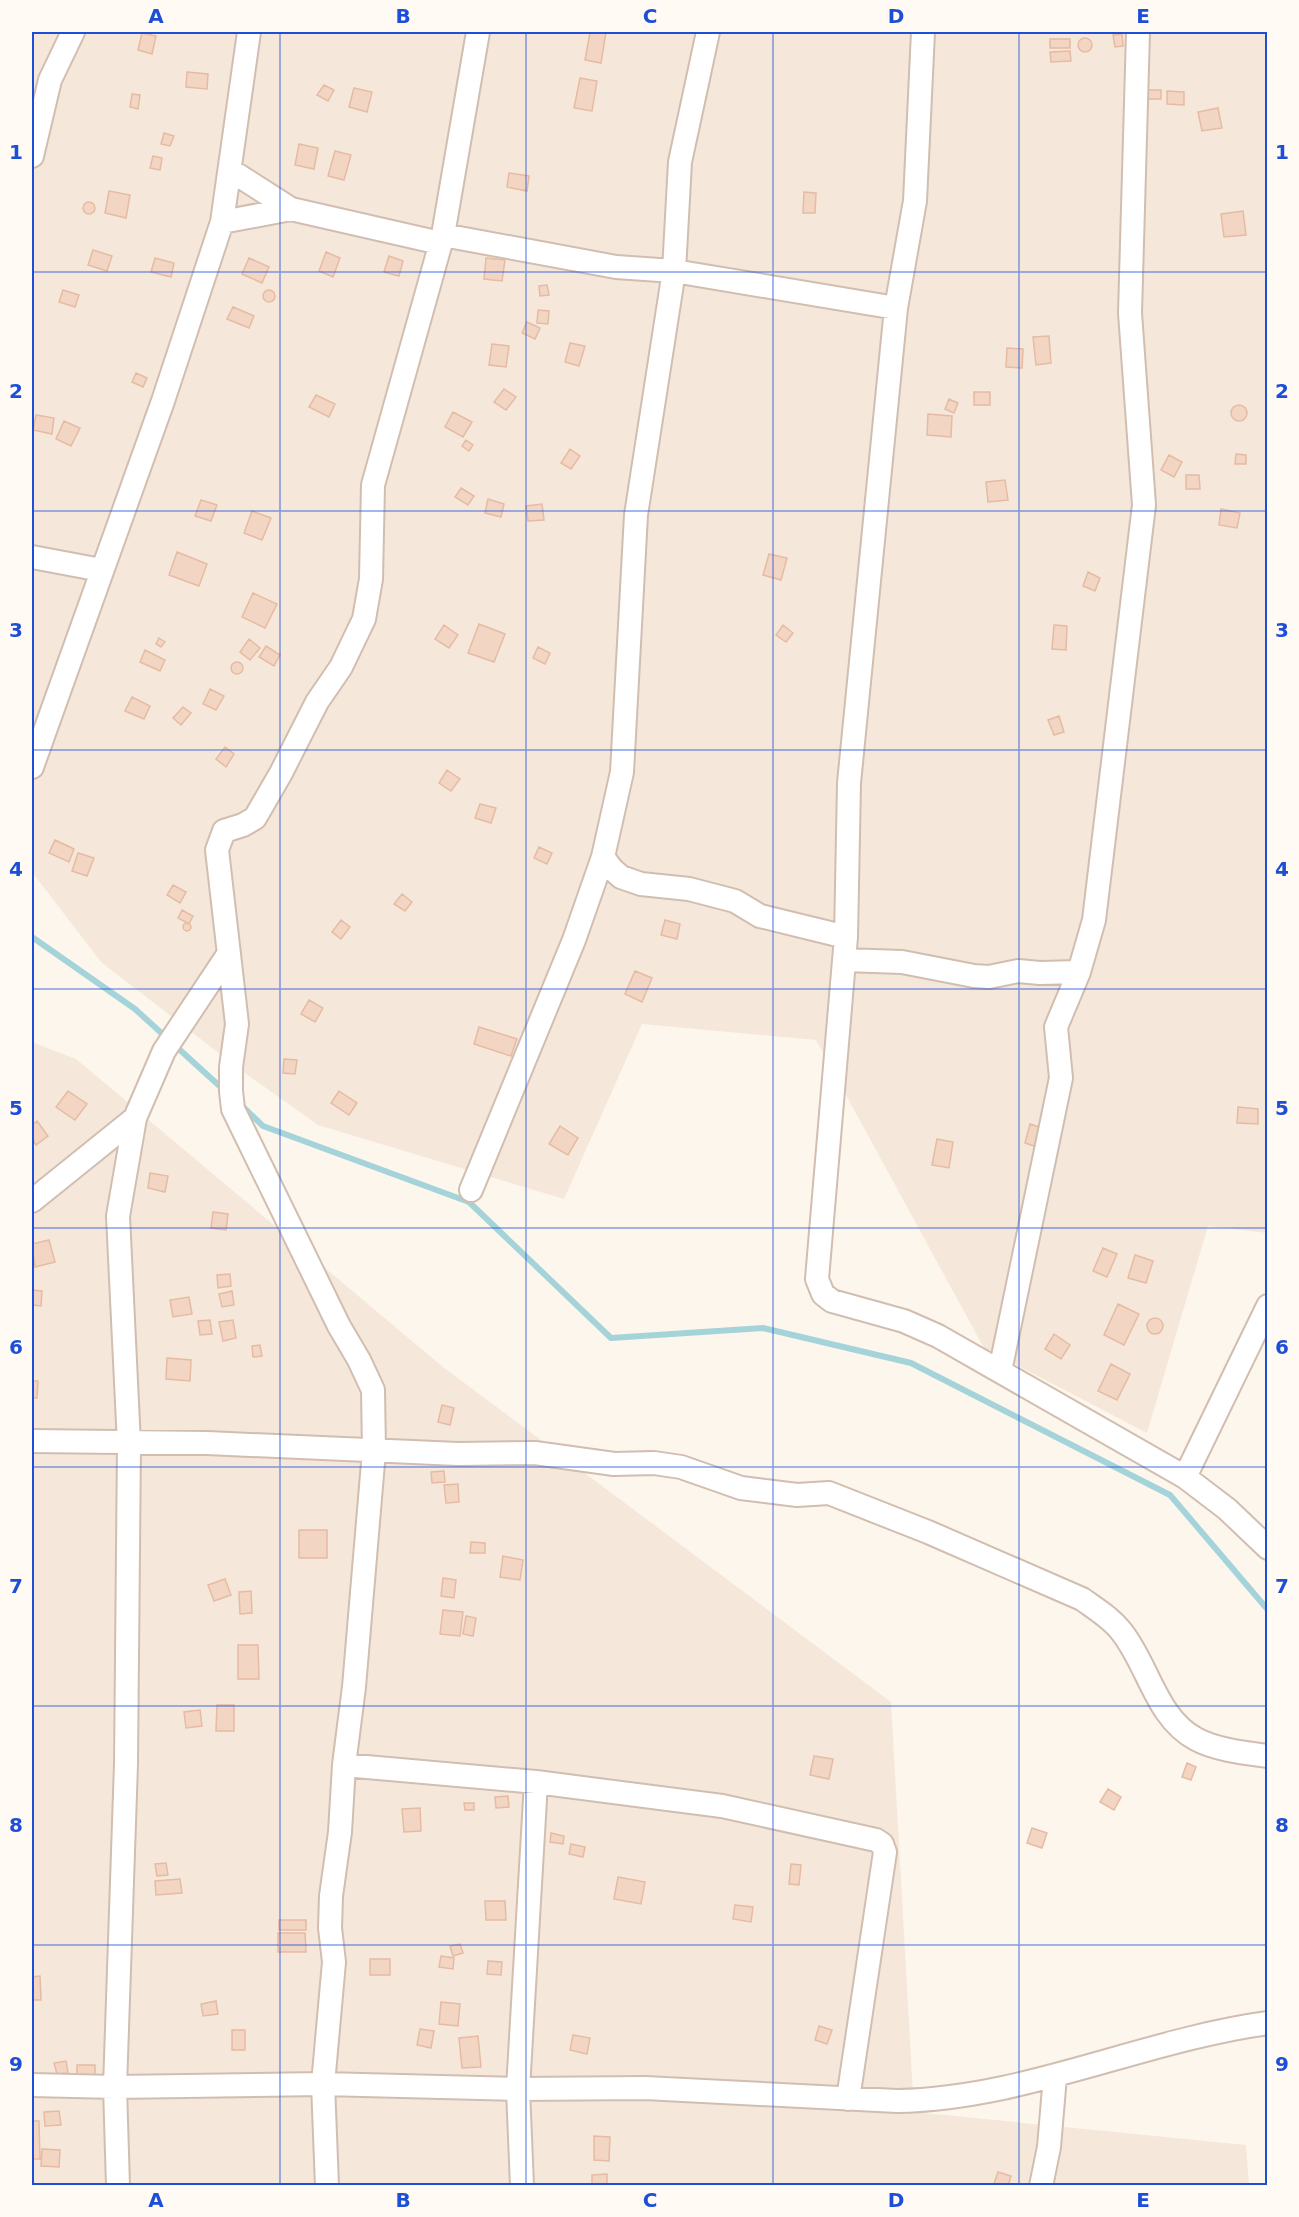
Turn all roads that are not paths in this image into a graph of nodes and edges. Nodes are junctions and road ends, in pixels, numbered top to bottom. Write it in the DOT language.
graph roads {
  1 [pos="73,32"];
  2 [pos="249,32"];
  3 [pos="478,32"];
  4 [pos="708,32"];
  5 [pos="923,32"];
  6 [pos="1137,32"];
  7 [pos="32,156"];
  8 [pos="230,170"];
  9 [pos="291,209"];
  10 [pos="222,222"];
  11 [pos="442,239"];
  12 [pos="674,271"];
  13 [pos="896,308"];
  14 [pos="32,556"];
  15 [pos="101,570"];
  16 [pos="32,767"];
  17 [pos="603,857"];
  18 [pos="846,937"];
  19 [pos="229,953"];
  20 [pos="844,960"];
  21 [pos="1079,972"];
  22 [pos="135,1118"];
  23 [pos="471,1190"];
  24 [pos="32,1201"];
  25 [pos="1268,1306"];
  26 [pos="1000,1371"];
  27 [pos="32,1441"];
  28 [pos="129,1443"];
  29 [pos="374,1451"];
  30 [pos="1185,1477"];
  31 [pos="1268,1548"];
  32 [pos="1268,1756"];
  33 [pos="344,1765"];
  34 [pos="536,1782"];
  35 [pos="1268,2023"];
  36 [pos="1055,2076"];
  37 [pos="323,2084"];
  38 [pos="32,2085"];
  39 [pos="116,2087"];
  40 [pos="518,2089"];
  41 [pos="848,2099"];
  42 [pos="118,2186"];
  43 [pos="327,2186"];
  44 [pos="522,2186"];
  45 [pos="1041,2186"];
  1 -- 7 [label="street"];
  2 -- 8 [label="street"];
  3 -- 11 [label="street"];
  4 -- 12 [label="street"];
  5 -- 13 [label="street"];
  6 -- 21 [label="street"];
  8 -- 9 [label="street"];
  8 -- 10 [label="street"];
  9 -- 10 [label="street"];
  9 -- 11 [label="street"];
  10 -- 15 [label="street"];
  11 -- 12 [label="street"];
  11 -- 19 [label="street"];
  12 -- 13 [label="street"];
  12 -- 17 [label="street"];
  13 -- 18 [label="street"];
  14 -- 15 [label="street"];
  15 -- 16 [label="street"];
  17 -- 18 [label="street"];
  17 -- 23 [label="street"];
  18 -- 20 [label="street"];
  19 -- 22 [label="street"];
  19 -- 29 [label="street"];
  20 -- 21 [label="street"];
  20 -- 26 [label="street"];
  21 -- 26 [label="street"];
  22 -- 24 [label="street"];
  22 -- 28 [label="street"];
  25 -- 30 [label="street"];
  26 -- 30 [label="street"];
  27 -- 28 [label="street"];
  28 -- 29 [label="street"];
  28 -- 39 [label="street"];
  29 -- 32 [label="street"];
  29 -- 33 [label="street"];
  30 -- 31 [label="street"];
  33 -- 34 [label="street"];
  33 -- 37 [label="street"];
  34 -- 40 [label="street"];
  34 -- 41 [label="street"];
  35 -- 36 [label="street"];
  36 -- 41 [label="street"];
  36 -- 45 [label="street"];
  37 -- 39 [label="street"];
  37 -- 40 [label="street"];
  37 -- 43 [label="street"];
  38 -- 39 [label="street"];
  39 -- 42 [label="street"];
  40 -- 41 [label="street"];
  40 -- 44 [label="street"];
}
